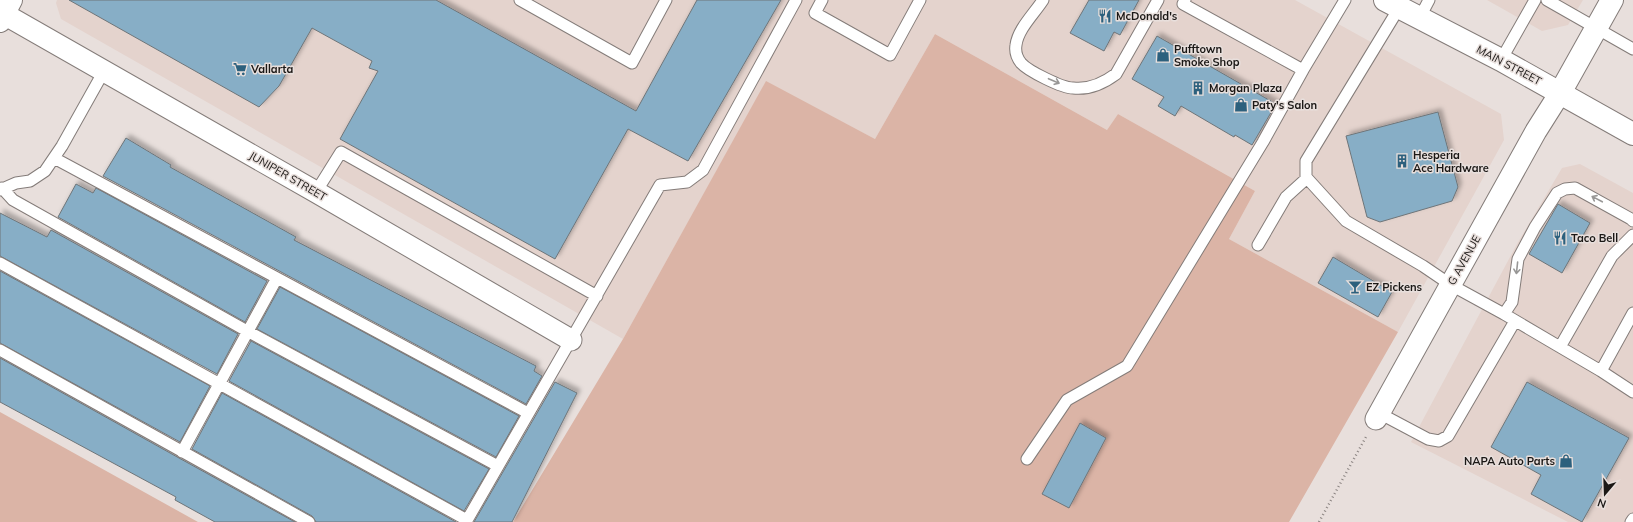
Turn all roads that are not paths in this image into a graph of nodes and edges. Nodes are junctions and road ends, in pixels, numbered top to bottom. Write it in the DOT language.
graph roads {
  1 [pos="520,0"];
  2 [pos="666,0"];
  3 [pos="796,0"];
  4 [pos="822,0"];
  5 [pos="920,0"];
  6 [pos="1042,0"];
  7 [pos="1158,0"];
  8 [pos="1186,0"];
  9 [pos="1346,0"];
  10 [pos="1429,0"];
  11 [pos="1535,0"];
  12 [pos="1547,0"];
  13 [pos="1612,0"];
  14 [pos="1392,4"];
  15 [pos="5,12"];
  16 [pos="1419,19"];
  17 [pos="1597,28"];
  18 [pos="1633,49"];
  19 [pos="1501,60"];
  20 [pos="1303,70"];
  21 [pos="104,71"];
  22 [pos="1560,93"];
  23 [pos="1633,134"];
  24 [pos="54,158"];
  25 [pos="1307,178"];
  26 [pos="1,189"];
  27 [pos="316,192"];
  28 [pos="1632,220"];
  29 [pos="1633,235"];
  30 [pos="1258,246"];
  31 [pos="0,263"];
  32 [pos="277,278"];
  33 [pos="1451,285"];
  34 [pos="597,296"];
  35 [pos="1504,314"];
  36 [pos="1633,314"];
  37 [pos="1515,320"];
  38 [pos="247,332"];
  39 [pos="571,340"];
  40 [pos="1560,347"];
  41 [pos="0,350"];
  42 [pos="1601,371"];
  43 [pos="218,384"];
  44 [pos="1633,392"];
  45 [pos="528,413"];
  46 [pos="1378,416"];
  47 [pos="182,452"];
  48 [pos="1027,459"];
  49 [pos="498,466"];
  50 [pos="1633,519"];
  51 [pos="467,521"];
  52 [pos="309,522"];
  53 [pos="1631,522"];
  1 -- 2 [label="lane"];
  3 -- 34 [label="lane"];
  4 -- 5 [label="lane"];
  6 -- 7 [label="lane, one-way"];
  8 -- 20 [label="lane"];
  9 -- 20 [label="lane"];
  10 -- 16 [label="lane"];
  11 -- 19 [label="lane"];
  12 -- 17 [label="lane"];
  13 -- 17 [label="main road, G AVENUE"];
  14 -- 16 [label="main road, MAIN STREET"];
  14 -- 25 [label="lane"];
  15 -- 21 [label="street, JUNIPER STREET"];
  16 -- 19 [label="main road, MAIN STREET"];
  17 -- 18 [label="lane"];
  17 -- 22 [label="main road, G AVENUE"];
  19 -- 22 [label="main road, MAIN STREET"];
  20 -- 48 [label="lane"];
  21 -- 24 [label="lane"];
  21 -- 27 [label="street, JUNIPER STREET"];
  22 -- 23 [label="main road, MAIN STREET"];
  22 -- 33 [label="street, G AVENUE"];
  24 -- 26 [label="lane"];
  24 -- 32 [label="lane"];
  25 -- 30 [label="lane"];
  25 -- 33 [label="lane"];
  26 -- 38 [label="lane"];
  27 -- 34 [label="lane"];
  27 -- 39 [label="street, JUNIPER STREET"];
  28 -- 35 [label="lane, one-way"];
  29 -- 40 [label="lane"];
  31 -- 43 [label="lane"];
  32 -- 38 [label="lane"];
  32 -- 45 [label="lane"];
  33 -- 35 [label="lane"];
  33 -- 46 [label="street, G AVENUE"];
  34 -- 39 [label="lane"];
  35 -- 37 [label="lane"];
  36 -- 42 [label="lane"];
  37 -- 40 [label="lane"];
  37 -- 46 [label="lane"];
  38 -- 43 [label="lane"];
  38 -- 49 [label="lane"];
  39 -- 45 [label="lane"];
  40 -- 42 [label="lane"];
  41 -- 47 [label="lane"];
  42 -- 44 [label="lane"];
  43 -- 47 [label="lane"];
  43 -- 51 [label="lane"];
  45 -- 49 [label="lane"];
  47 -- 52 [label="lane"];
  49 -- 51 [label="lane"];
  50 -- 53 [label="lane"];
}
